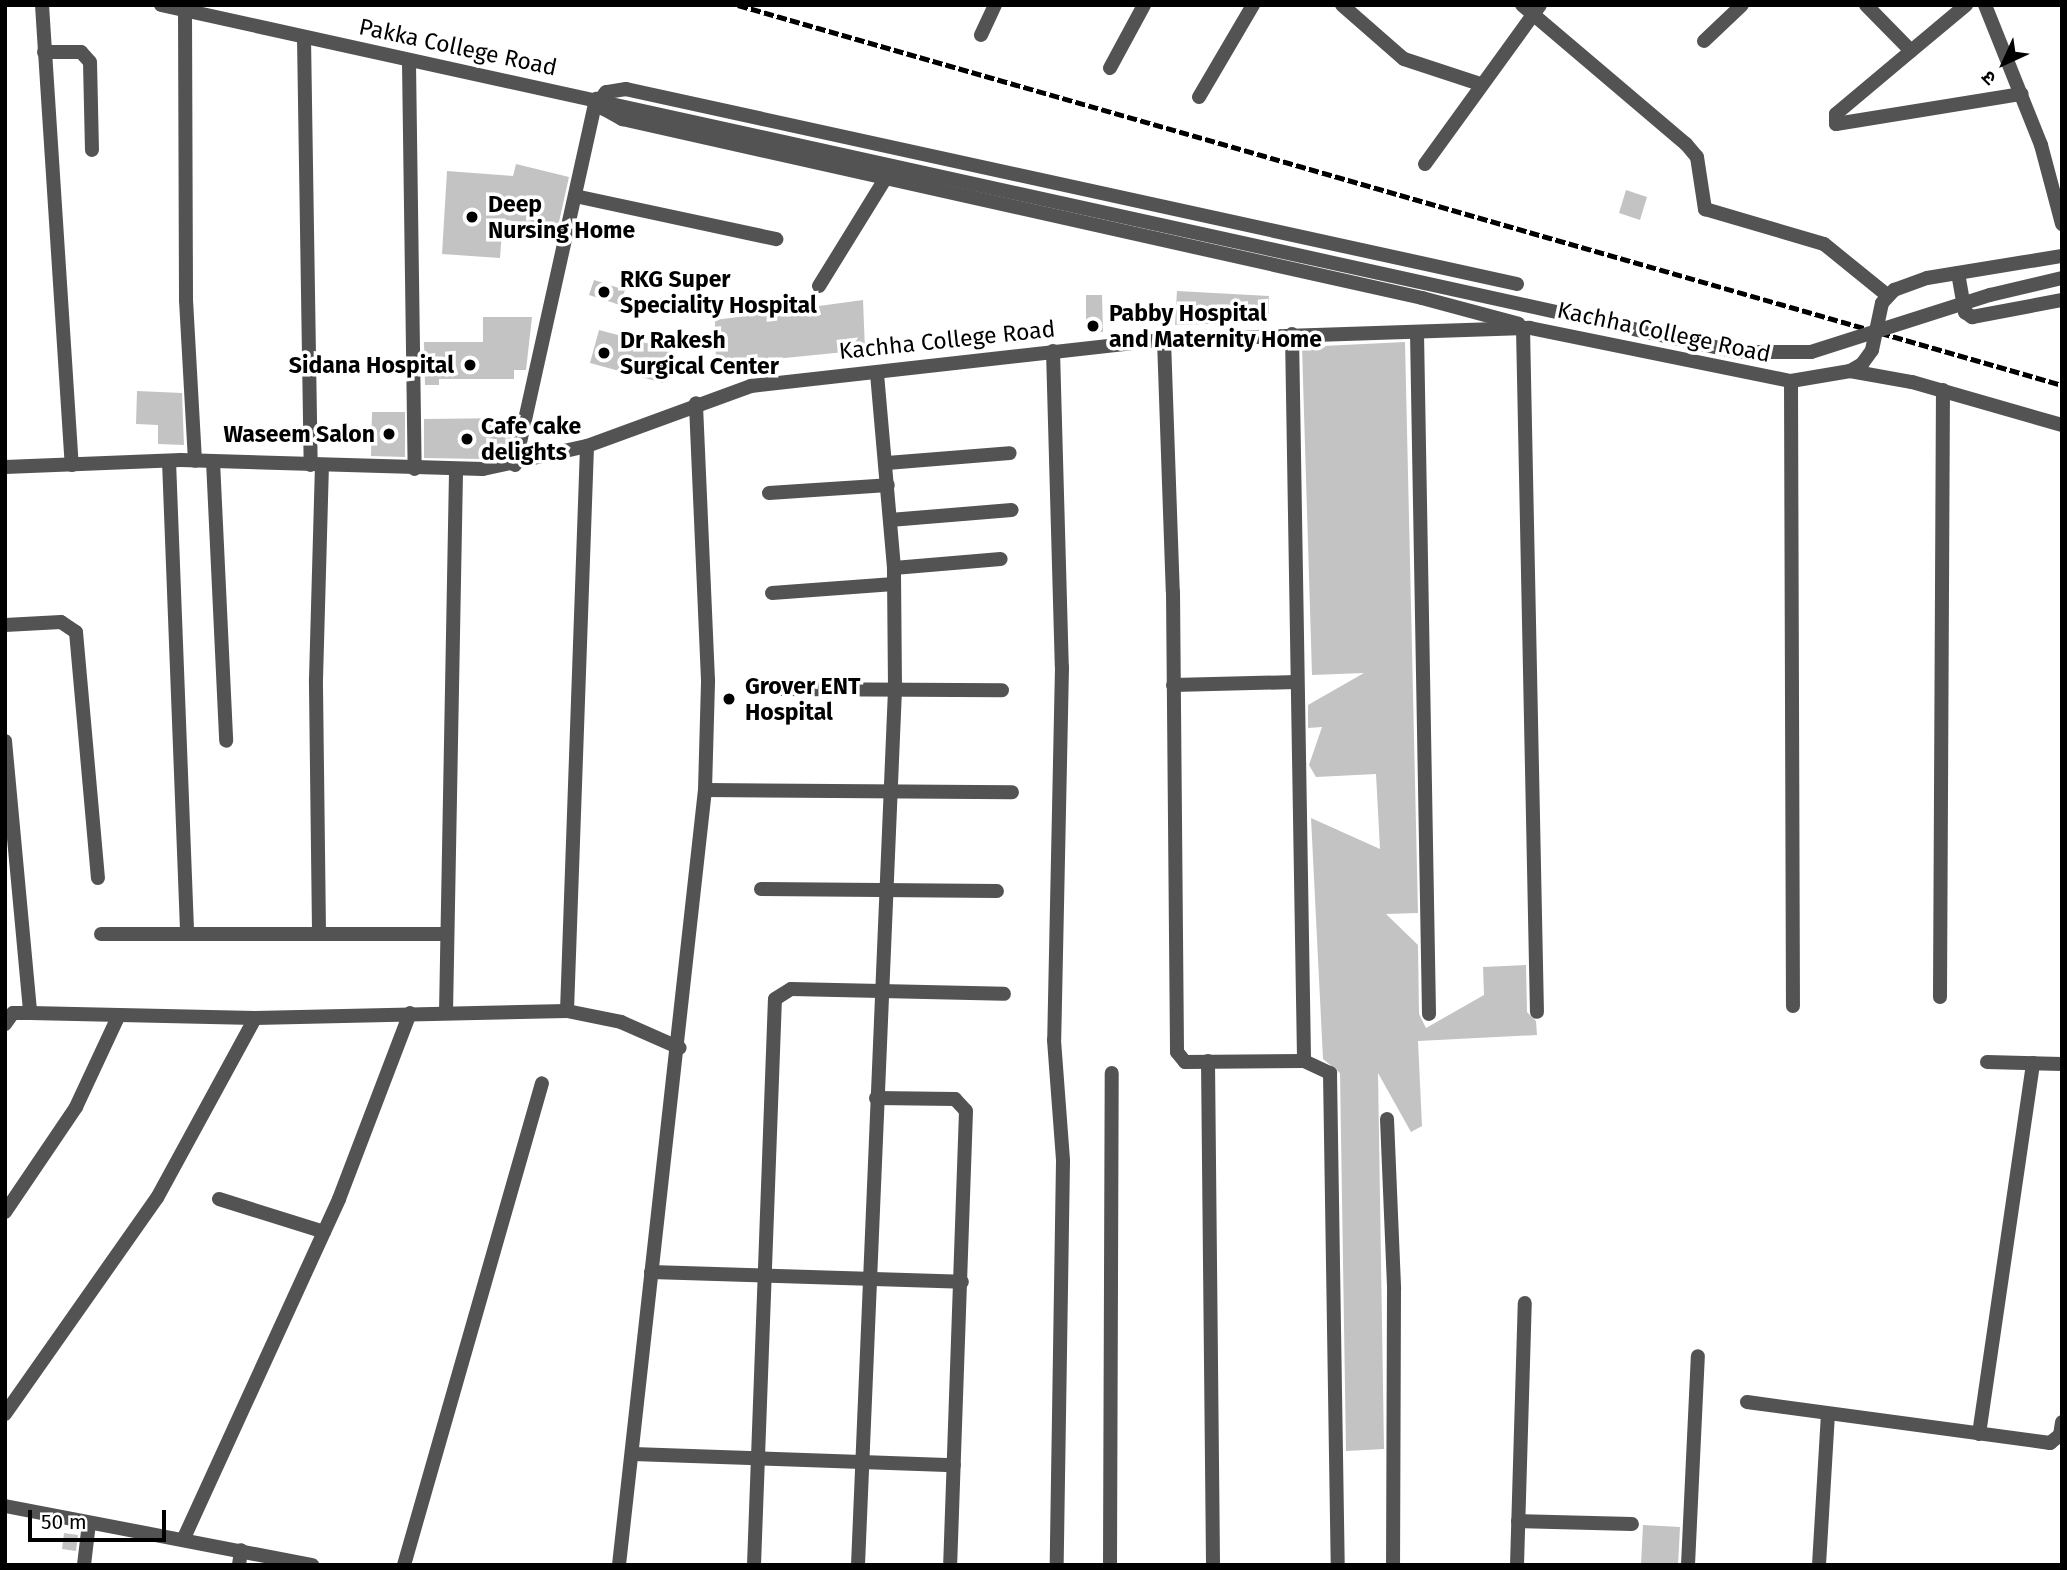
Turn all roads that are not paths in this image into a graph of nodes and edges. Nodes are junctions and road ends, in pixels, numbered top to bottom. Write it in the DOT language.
graph roads {
  1 [pos="42,5"];
  2 [pos="161,5"];
  3 [pos="995,5"];
  4 [pos="1144,5"];
  5 [pos="1253,5"];
  6 [pos="1342,5"];
  7 [pos="1742,5"];
  8 [pos="1866,5"];
  9 [pos="1966,5"];
  10 [pos="1985,5"];
  11 [pos="1531,9"];
  12 [pos="185,11"];
  13 [pos="981,35"];
  14 [pos="304,38"];
  15 [pos="1704,41"];
  16 [pos="1911,51"];
  17 [pos="44,52"];
  18 [pos="409,63"];
  19 [pos="1110,68"];
  20 [pos="1480,84"];
  21 [pos="2022,94"];
  22 [pos="1199,97"];
  23 [pos="598,99"];
  24 [pos="92,150"];
  25 [pos="1425,164"];
  26 [pos="885,180"];
  27 [pos="575,196"];
  28 [pos="2062,224"];
  29 [pos="776,239"];
  30 [pos="2062,256"];
  31 [pos="1958,273"];
  32 [pos="2062,278"];
  33 [pos="1517,284"];
  34 [pos="819,286"];
  35 [pos="1887,295"];
  36 [pos="2062,300"];
  37 [pos="1527,328"];
  38 [pos="1417,333"];
  39 [pos="1292,334"];
  40 [pos="1164,340"];
  41 [pos="1053,351"];
  42 [pos="1850,371"];
  43 [pos="877,373"];
  44 [pos="1791,381"];
  45 [pos="1943,390"];
  46 [pos="696,403"];
  47 [pos="2062,425"];
  48 [pos="587,446"];
  49 [pos="1010,453"];
  50 [pos="169,461"];
  51 [pos="195,461"];
  52 [pos="214,461"];
  53 [pos="887,463"];
  54 [pos="72,465"];
  55 [pos="316,465"];
  56 [pos="516,465"];
  57 [pos="5,467"];
  58 [pos="415,469"];
  59 [pos="456,470"];
  60 [pos="888,485"];
  61 [pos="769,493"];
  62 [pos="1012,510"];
  63 [pos="890,520"];
  64 [pos="1001,559"];
  65 [pos="894,568"];
  66 [pos="894,584"];
  67 [pos="772,593"];
  68 [pos="5,625"];
  69 [pos="1296,682"];
  70 [pos="1173,685"];
  71 [pos="895,688"];
  72 [pos="776,689"];
  73 [pos="1002,690"];
  74 [pos="5,741"];
  75 [pos="226,741"];
  76 [pos="705,790"];
  77 [pos="892,790"];
  78 [pos="1012,792"];
  79 [pos="97,878"];
  80 [pos="761,889"];
  81 [pos="886,890"];
  82 [pos="997,891"];
  83 [pos="187,932"];
  84 [pos="319,932"];
  85 [pos="102,934"];
  86 [pos="447,934"];
  87 [pos="879,989"];
  88 [pos="1004,994"];
  89 [pos="1940,997"];
  90 [pos="1793,1006"];
  91 [pos="567,1011"];
  92 [pos="1537,1012"];
  93 [pos="30,1013"];
  94 [pos="410,1013"];
  95 [pos="446,1013"];
  96 [pos="1429,1014"];
  97 [pos="8,1017"];
  98 [pos="118,1017"];
  99 [pos="255,1018"];
  100 [pos="680,1048"];
  101 [pos="1208,1061"];
  102 [pos="1304,1062"];
  103 [pos="1987,1062"];
  104 [pos="2033,1063"];
  105 [pos="2062,1064"];
  106 [pos="1112,1073"];
  107 [pos="541,1083"];
  108 [pos="876,1098"];
  109 [pos="1387,1119"];
  110 [pos="219,1199"];
  111 [pos="5,1212"];
  112 [pos="324,1232"];
  113 [pos="651,1272"];
  114 [pos="763,1274"];
  115 [pos="867,1279"];
  116 [pos="962,1282"];
  117 [pos="1525,1303"];
  118 [pos="1698,1356"];
  119 [pos="1747,1402"];
  120 [pos="5,1415"];
  121 [pos="1828,1415"];
  122 [pos="2062,1422"];
  123 [pos="1979,1434"];
  124 [pos="633,1454"];
  125 [pos="756,1456"];
  126 [pos="862,1462"];
  127 [pos="954,1465"];
  128 [pos="5,1506"];
  129 [pos="1518,1521"];
  130 [pos="89,1523"];
  131 [pos="1632,1524"];
  132 [pos="183,1540"];
  133 [pos="240,1557"];
  134 [pos="84,1565"];
  135 [pos="312,1565"];
  136 [pos="404,1565"];
  137 [pos="619,1565"];
  138 [pos="754,1565"];
  139 [pos="858,1565"];
  140 [pos="950,1565"];
  141 [pos="1057,1565"];
  142 [pos="1110,1565"];
  143 [pos="1213,1565"];
  144 [pos="1338,1565"];
  145 [pos="1393,1565"];
  146 [pos="1517,1565"];
  147 [pos="1688,1565"];
  148 [pos="1819,1565"];
  1 -- 17 [label="street"];
  2 -- 12 [label="street, Pakka College Road"];
  3 -- 13 [label="street"];
  4 -- 19 [label="street"];
  5 -- 22 [label="street"];
  6 -- 20 [label="street"];
  7 -- 15 [label="street"];
  8 -- 16 [label="street"];
  9 -- 16 [label="street"];
  10 -- 21 [label="street"];
  11 -- 20 [label="street"];
  11 -- 35 [label="street"];
  12 -- 14 [label="street, Pakka College Road"];
  12 -- 51 [label="street"];
  14 -- 18 [label="street, Pakka College Road"];
  14 -- 55 [label="street"];
  16 -- 21 [label="street"];
  17 -- 24 [label="street"];
  17 -- 54 [label="street"];
  18 -- 23 [label="street, Pakka College Road"];
  18 -- 58 [label="street"];
  20 -- 25 [label="street"];
  21 -- 28 [label="street"];
  23 -- 26 [label="street"];
  23 -- 27 [label="street"];
  23 -- 32 [label="street, Pakka College Road, bridge"];
  23 -- 33 [label="street"];
  26 -- 34 [label="street"];
  26 -- 37 [label="street"];
  27 -- 29 [label="street"];
  27 -- 56 [label="street"];
  30 -- 31 [label="street"];
  31 -- 35 [label="street"];
  31 -- 36 [label="street"];
  35 -- 42 [label="street"];
  37 -- 38 [label="street, Kachha College Road"];
  37 -- 44 [label="street, Kachha College Road"];
  37 -- 92 [label="street"];
  38 -- 39 [label="street, Kachha College Road"];
  38 -- 96 [label="street"];
  39 -- 40 [label="street, Kachha College Road"];
  39 -- 69 [label="street"];
  40 -- 41 [label="street, Kachha College Road"];
  40 -- 70 [label="street"];
  41 -- 43 [label="street, Kachha College Road"];
  41 -- 141 [label="street"];
  42 -- 44 [label="street, Kachha College Road"];
  42 -- 45 [label="street, Kachha College Road"];
  43 -- 46 [label="street, Kachha College Road"];
  43 -- 53 [label="street"];
  44 -- 90 [label="street"];
  45 -- 47 [label="street, Kachha College Road"];
  45 -- 89 [label="street"];
  46 -- 48 [label="street, Kachha College Road"];
  46 -- 76 [label="street"];
  48 -- 56 [label="street, Kachha College Road"];
  48 -- 91 [label="street"];
  49 -- 53 [label="street"];
  50 -- 51 [label="street, Kachha College Road"];
  50 -- 54 [label="street, Kachha College Road"];
  50 -- 83 [label="street"];
  51 -- 52 [label="street, Kachha College Road"];
  52 -- 55 [label="street, Kachha College Road"];
  52 -- 75 [label="street"];
  53 -- 60 [label="street"];
  54 -- 57 [label="street, Kachha College Road"];
  55 -- 58 [label="street, Kachha College Road"];
  55 -- 84 [label="street"];
  56 -- 59 [label="street, Kachha College Road"];
  58 -- 59 [label="street, Kachha College Road"];
  59 -- 86 [label="street"];
  60 -- 61 [label="street"];
  60 -- 63 [label="street"];
  62 -- 63 [label="street"];
  63 -- 65 [label="street"];
  64 -- 65 [label="street"];
  65 -- 66 [label="street"];
  66 -- 67 [label="street"];
  66 -- 71 [label="street"];
  68 -- 79 [label="street"];
  69 -- 70 [label="street"];
  69 -- 102 [label="street"];
  70 -- 101 [label="street"];
  71 -- 72 [label="street"];
  71 -- 73 [label="street"];
  71 -- 77 [label="street"];
  74 -- 93 [label="street"];
  76 -- 77 [label="street"];
  76 -- 100 [label="street"];
  77 -- 78 [label="street"];
  77 -- 81 [label="street"];
  80 -- 81 [label="street"];
  81 -- 82 [label="street"];
  81 -- 87 [label="street"];
  83 -- 84 [label="street"];
  83 -- 85 [label="street"];
  84 -- 86 [label="street"];
  86 -- 95 [label="street"];
  87 -- 88 [label="street"];
  87 -- 108 [label="street"];
  87 -- 114 [label="street"];
  91 -- 95 [label="street"];
  91 -- 100 [label="street"];
  93 -- 97 [label="street"];
  93 -- 98 [label="street"];
  94 -- 95 [label="street"];
  94 -- 99 [label="street"];
  94 -- 112 [label="street"];
  98 -- 99 [label="street"];
  98 -- 111 [label="street"];
  99 -- 120 [label="street"];
  100 -- 113 [label="street"];
  101 -- 102 [label="street"];
  101 -- 143 [label="street"];
  102 -- 144 [label="street"];
  103 -- 104 [label="street"];
  104 -- 105 [label="street"];
  104 -- 123 [label="street"];
  106 -- 142 [label="street"];
  107 -- 136 [label="street"];
  108 -- 115 [label="street"];
  108 -- 116 [label="street"];
  109 -- 145 [label="street"];
  110 -- 112 [label="street"];
  112 -- 132 [label="street"];
  113 -- 114 [label="street"];
  113 -- 124 [label="street"];
  114 -- 115 [label="street"];
  114 -- 125 [label="street"];
  115 -- 116 [label="street"];
  115 -- 126 [label="street"];
  116 -- 127 [label="street"];
  117 -- 129 [label="street"];
  118 -- 147 [label="street"];
  119 -- 121 [label="street"];
  121 -- 123 [label="street"];
  121 -- 148 [label="street"];
  122 -- 123 [label="street"];
  124 -- 125 [label="street"];
  124 -- 137 [label="street"];
  125 -- 126 [label="street"];
  125 -- 138 [label="street"];
  126 -- 127 [label="street"];
  126 -- 139 [label="street"];
  127 -- 140 [label="street"];
  128 -- 130 [label="street"];
  129 -- 131 [label="street"];
  129 -- 146 [label="street"];
  130 -- 132 [label="street"];
  130 -- 134 [label="street"];
  132 -- 133 [label="street"];
  133 -- 135 [label="street"];
}
